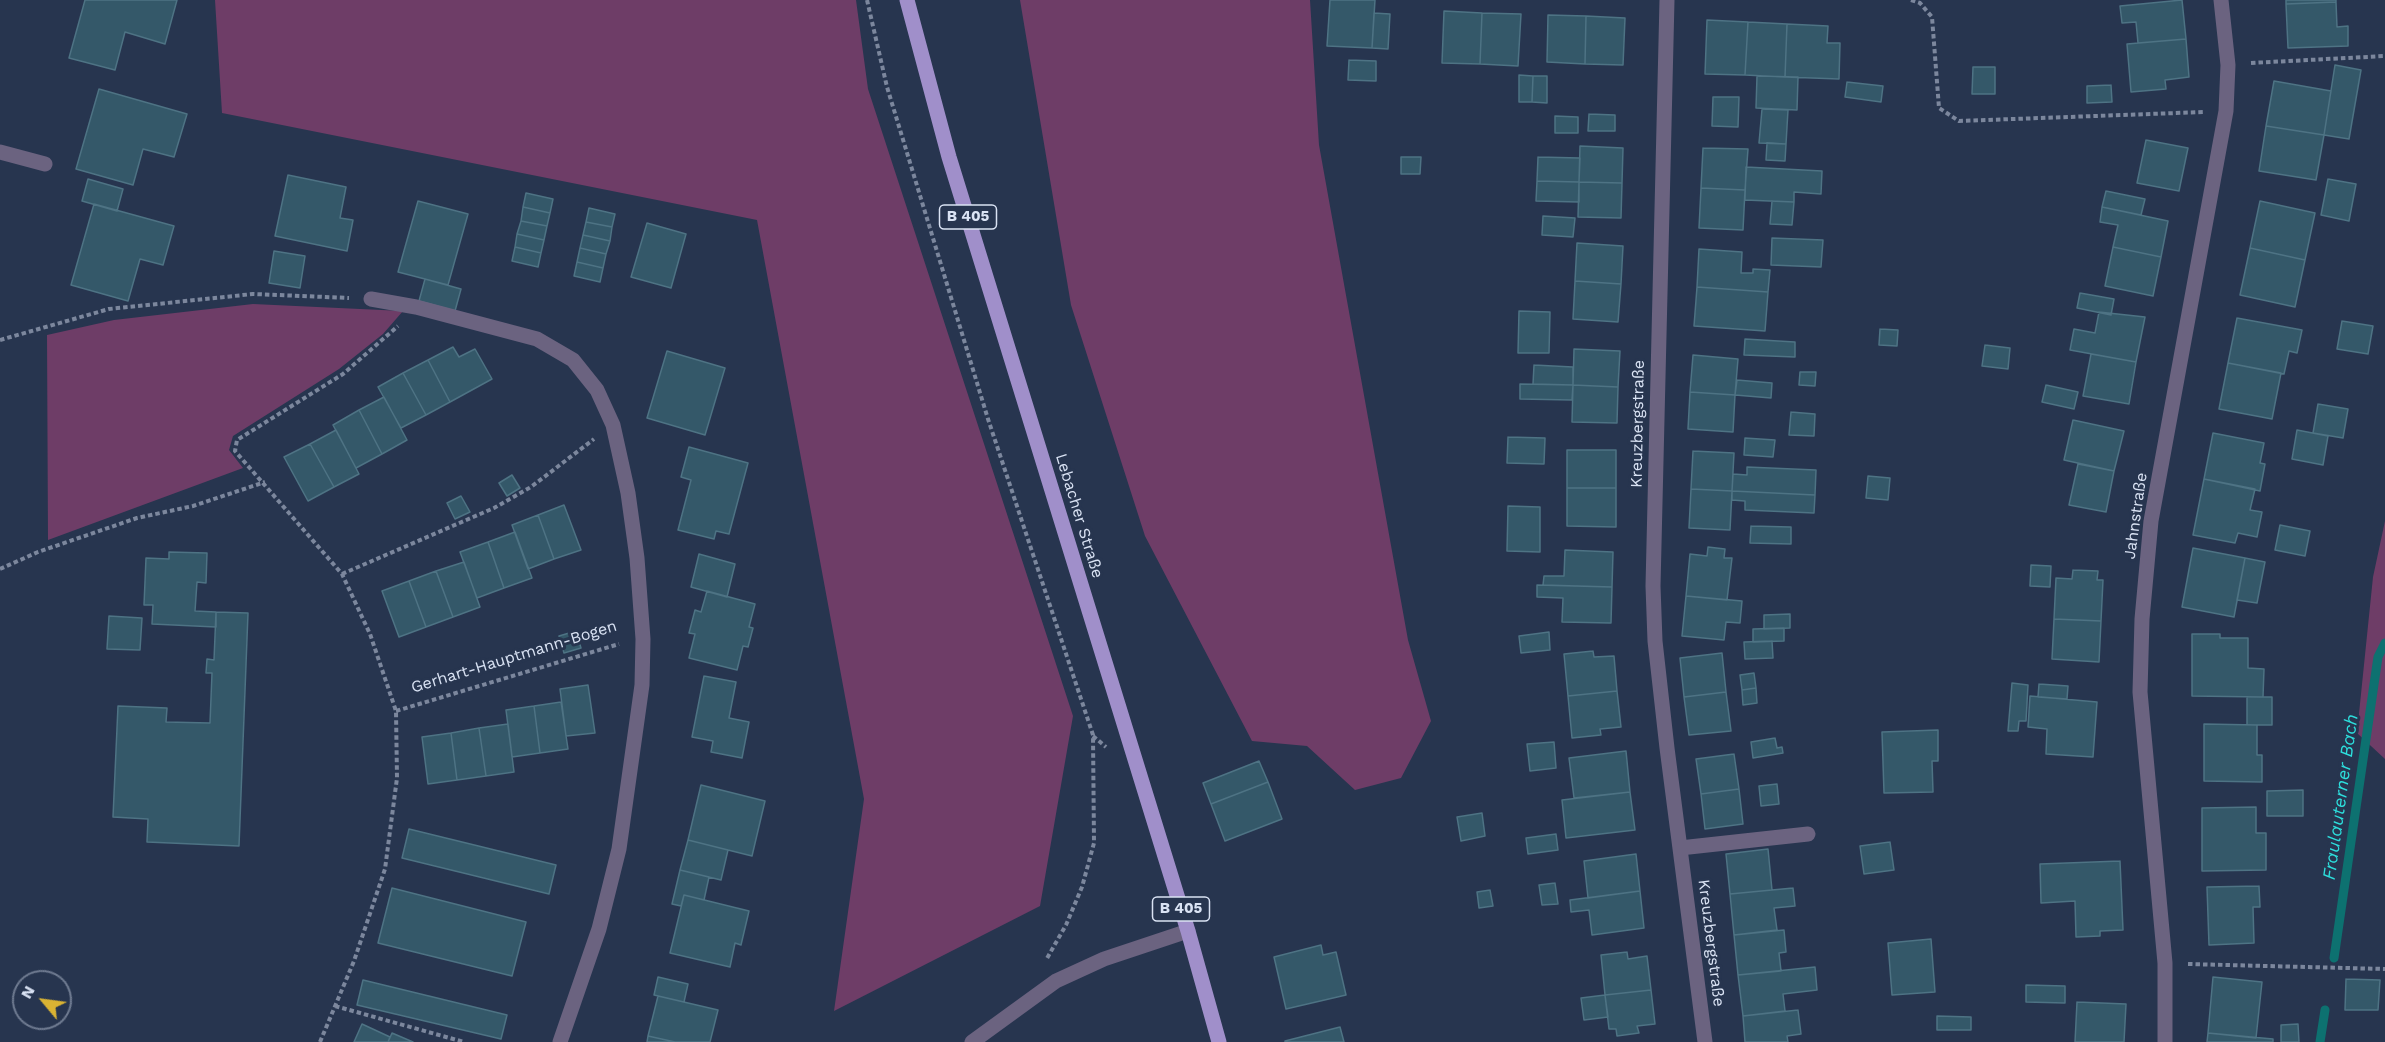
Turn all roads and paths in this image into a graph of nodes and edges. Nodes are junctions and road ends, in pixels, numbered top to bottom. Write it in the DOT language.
graph roads {
  1 [pos="867,0"];
  2 [pos="907,0"];
  3 [pos="1667,0"];
  4 [pos="1911,0"];
  5 [pos="2221,0"];
  6 [pos="2385,56"];
  7 [pos="2228,65"];
  8 [pos="2226,111"];
  9 [pos="0,152"];
  10 [pos="45,164"];
  11 [pos="371,299"];
  12 [pos="416,307"];
  13 [pos="0,340"];
  14 [pos="613,425"];
  15 [pos="265,482"];
  16 [pos="0,569"];
  17 [pos="342,574"];
  18 [pos="643,639"];
  19 [pos="396,711"];
  20 [pos="1808,834"];
  21 [pos="1680,848"];
  22 [pos="1188,931"];
  23 [pos="2165,963"];
  24 [pos="1042,966"];
  25 [pos="2385,969"];
  26 [pos="335,1006"];
  27 [pos="320,1042"];
  28 [pos="464,1042"];
  29 [pos="560,1042"];
  30 [pos="972,1042"];
  31 [pos="1219,1042"];
  32 [pos="1705,1042"];
  33 [pos="2165,1042"];
  1 -- 24 [label="path"];
  2 -- 22 [label="main road, Lebacher Straße / B 405"];
  3 -- 21 [label="street, Kreuzbergstraße"];
  4 -- 8 [label="path"];
  5 -- 7 [label="street, Jahnstraße"];
  6 -- 7 [label="path"];
  7 -- 8 [label="street, Jahnstraße"];
  8 -- 23 [label="street, Jahnstraße"];
  9 -- 10 [label="street"];
  11 -- 12 [label="street, Gerhart-Hauptmann-Bogen"];
  11 -- 13 [label="path"];
  12 -- 14 [label="street, Gerhart-Hauptmann-Bogen"];
  12 -- 15 [label="path"];
  14 -- 17 [label="path"];
  14 -- 18 [label="street, Gerhart-Hauptmann-Bogen"];
  15 -- 16 [label="path"];
  15 -- 17 [label="path"];
  17 -- 19 [label="path"];
  18 -- 19 [label="path, Gerhart-Hauptmann-Bogen"];
  18 -- 29 [label="street, Gerhart-Hauptmann-Bogen"];
  19 -- 26 [label="path"];
  20 -- 21 [label="street"];
  21 -- 32 [label="street, Kreuzbergstraße"];
  22 -- 30 [label="street"];
  22 -- 31 [label="main road, Lebacher Straße / B 405"];
  23 -- 25 [label="path"];
  23 -- 33 [label="street, Jahnstraße"];
  26 -- 27 [label="path"];
  26 -- 28 [label="path"];
}
